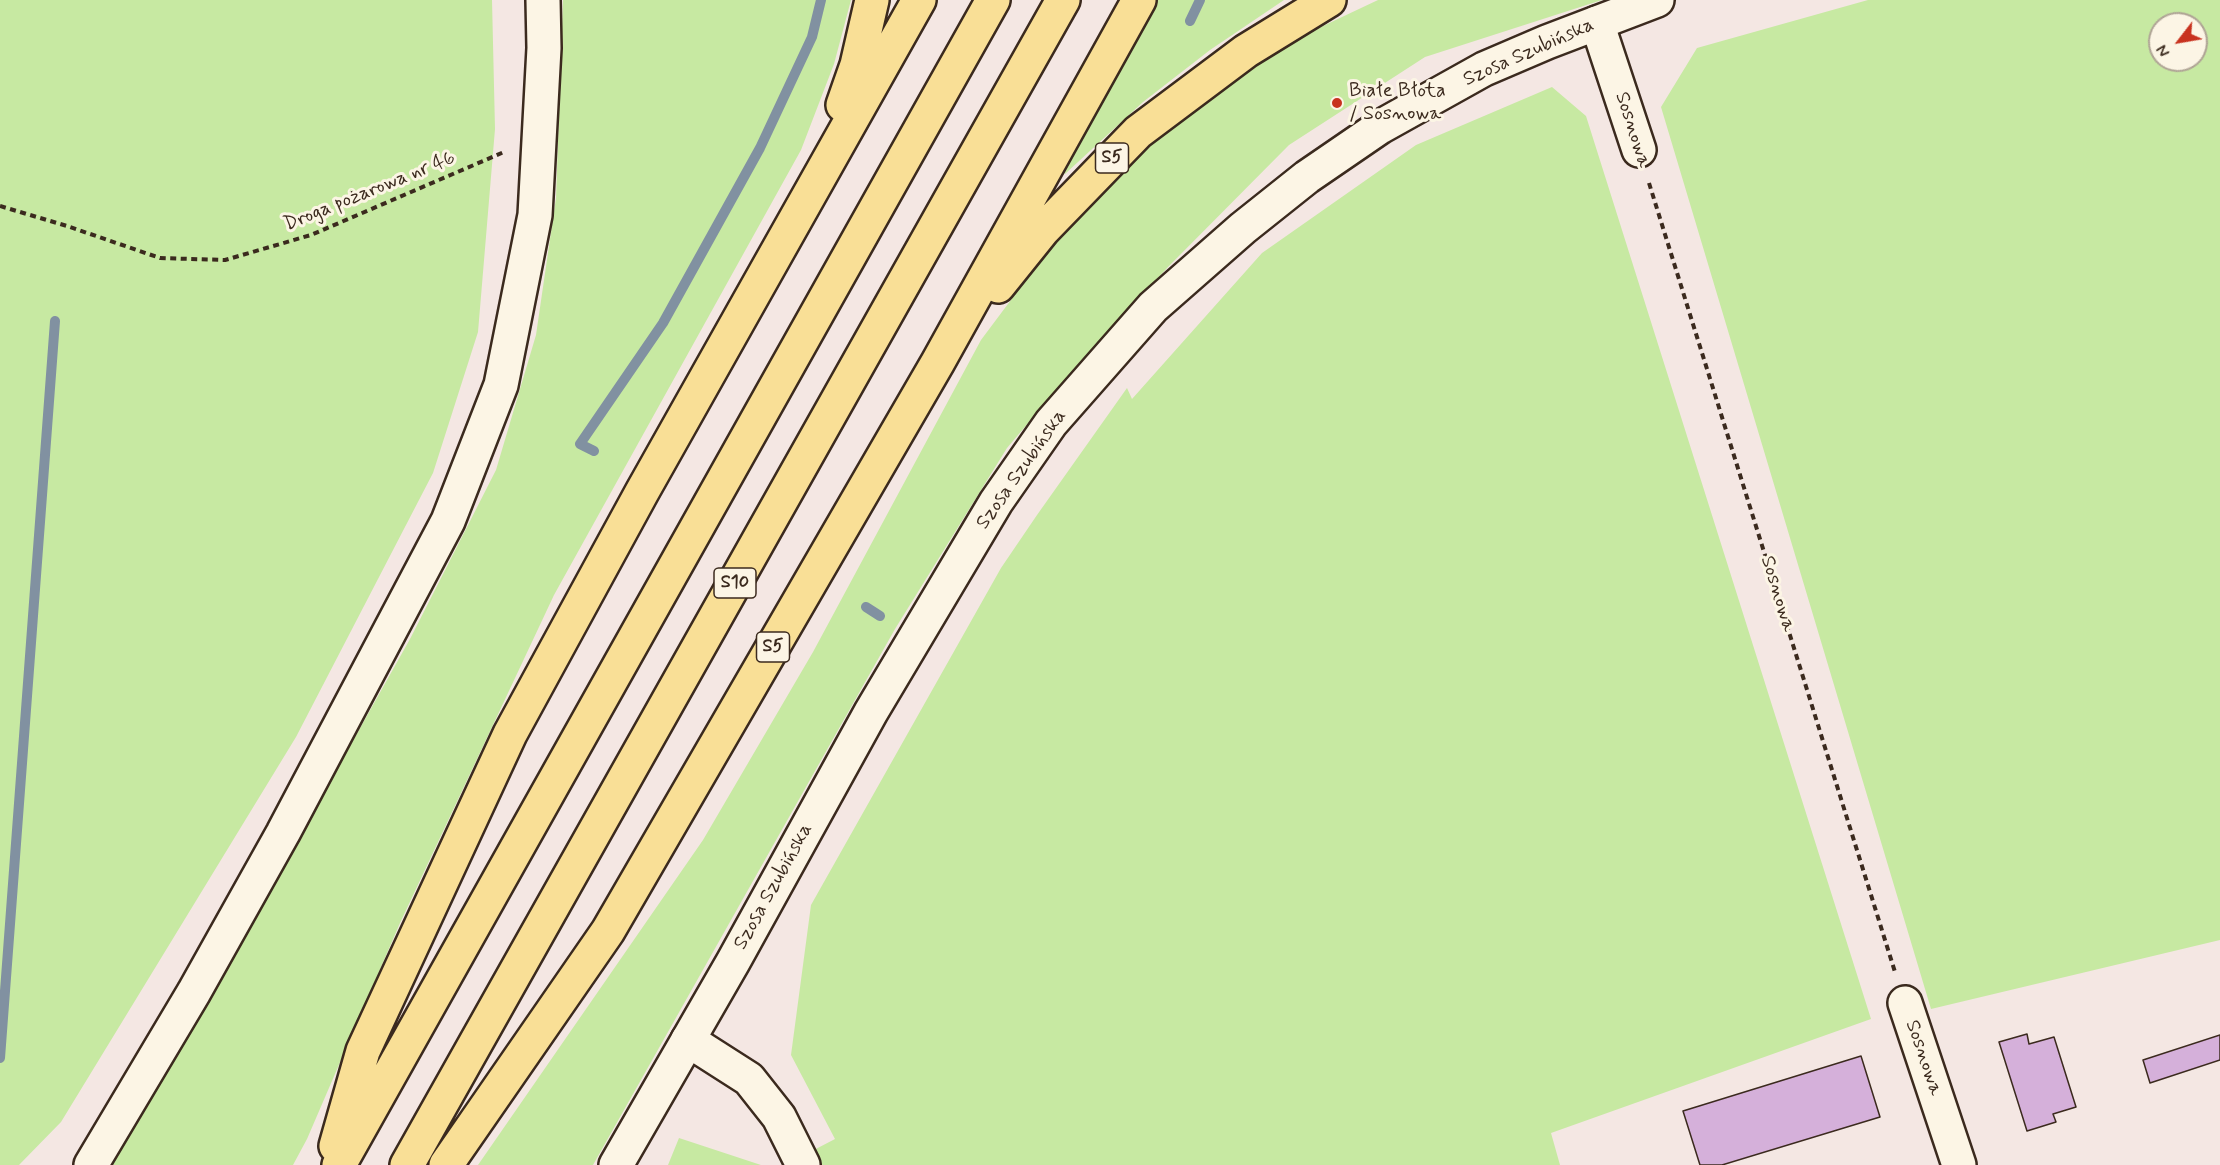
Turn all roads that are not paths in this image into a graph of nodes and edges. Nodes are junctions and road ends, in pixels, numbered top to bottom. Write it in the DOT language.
graph roads {
  1 [pos="543,0"];
  2 [pos="872,0"];
  3 [pos="919,0"];
  4 [pos="993,0"];
  5 [pos="1063,0"];
  6 [pos="1139,0"];
  7 [pos="1329,0"];
  8 [pos="1657,0"];
  9 [pos="1597,23"];
  10 [pos="1639,150"];
  11 [pos="816,182"];
  12 [pos="938,362"];
  13 [pos="1905,1003"];
  14 [pos="688,1040"];
  15 [pos="92,1165"];
  16 [pos="330,1165"];
  17 [pos="339,1165"];
  18 [pos="407,1165"];
  19 [pos="446,1165"];
  20 [pos="616,1165"];
  21 [pos="803,1165"];
  22 [pos="1959,1165"];
  1 -- 15 [label="street"];
  2 -- 11 [label="highway"];
  3 -- 11 [label="highway"];
  4 -- 17 [label="highway"];
  5 -- 18 [label="highway, S10"];
  6 -- 12 [label="highway"];
  7 -- 12 [label="highway, S5"];
  8 -- 9 [label="street, Szosa Szubińska"];
  9 -- 10 [label="street, Sosnowa"];
  9 -- 14 [label="street, Szosa Szubińska"];
  11 -- 16 [label="highway"];
  12 -- 19 [label="highway, S5"];
  13 -- 22 [label="street, Sosnowa"];
  14 -- 20 [label="street, Szosa Szubińska"];
  14 -- 21 [label="street"];
}
